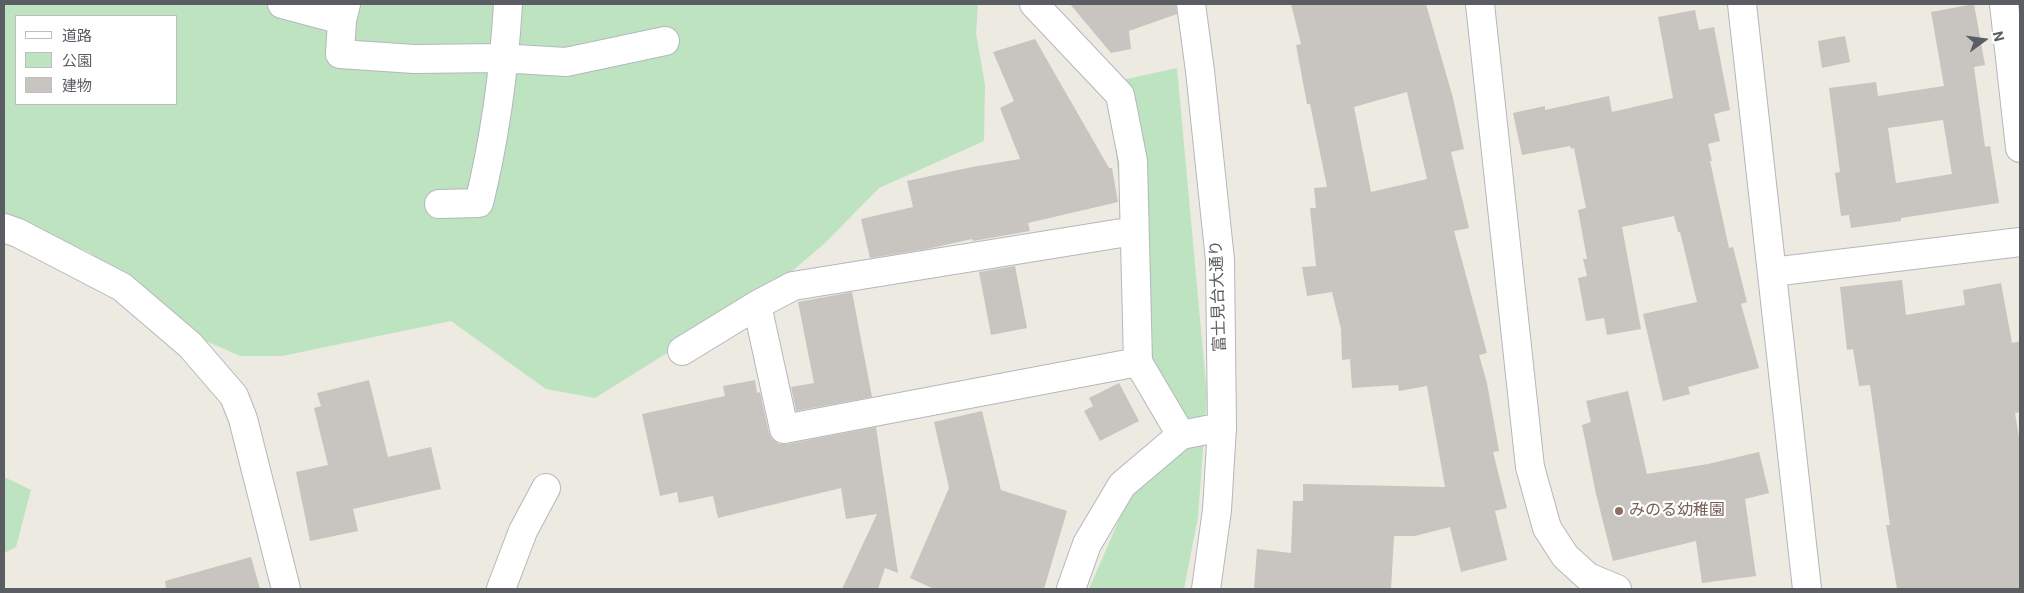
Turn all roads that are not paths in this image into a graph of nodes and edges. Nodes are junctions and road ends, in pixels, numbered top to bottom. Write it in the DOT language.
graph roads {
  1 [pos="282,4"];
  2 [pos="508,4"];
  3 [pos="1034,4"];
  4 [pos="1191,4"];
  5 [pos="1480,4"];
  6 [pos="1742,4"];
  7 [pos="2004,4"];
  8 [pos="344,12"];
  9 [pos="665,40"];
  10 [pos="504,59"];
  11 [pos="2020,148"];
  12 [pos="439,204"];
  13 [pos="4,228"];
  14 [pos="1134,231"];
  15 [pos="2020,242"];
  16 [pos="1772,272"];
  17 [pos="757,305"];
  18 [pos="682,351"];
  19 [pos="1138,362"];
  20 [pos="1222,426"];
  21 [pos="1181,435"];
  22 [pos="546,488"];
  23 [pos="286,589"];
  24 [pos="501,589"];
  25 [pos="1071,589"];
  26 [pos="1206,589"];
  27 [pos="1617,589"];
  28 [pos="1807,589"];
  1 -- 8 [label="street"];
  2 -- 10 [label="street"];
  3 -- 14 [label="street"];
  4 -- 20 [label="street, 富士見台大通り"];
  5 -- 27 [label="street"];
  6 -- 16 [label="street"];
  7 -- 11 [label="street"];
  8 -- 10 [label="street"];
  9 -- 10 [label="street"];
  10 -- 12 [label="street"];
  13 -- 23 [label="street"];
  14 -- 17 [label="street"];
  14 -- 19 [label="street"];
  15 -- 16 [label="street"];
  16 -- 28 [label="street"];
  17 -- 18 [label="street"];
  17 -- 19 [label="street"];
  19 -- 21 [label="street"];
  20 -- 21 [label="street"];
  20 -- 26 [label="street, 富士見台大通り"];
  21 -- 25 [label="street"];
  22 -- 24 [label="street"];
}
